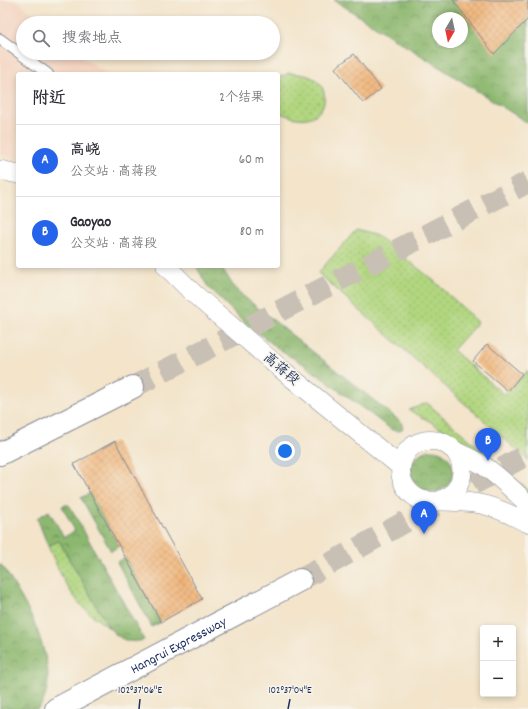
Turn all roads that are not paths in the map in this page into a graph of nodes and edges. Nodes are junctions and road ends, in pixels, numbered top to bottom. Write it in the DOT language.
graph roads {
  1 [pos="0,39"];
  2 [pos="16,51"];
  3 [pos="29,60"];
  4 [pos="45,72"];
  5 [pos="0,170"];
  6 [pos="16,174"];
  7 [pos="168,268"];
  8 [pos="133,388"];
  9 [pos="455,452"];
  10 [pos="0,454"];
  11 [pos="401,467"];
  12 [pos="440,501"];
  13 [pos="528,504"];
  14 [pos="528,523"];
  15 [pos="300,580"];
  16 [pos="56,709"];
  1 -- 2 [label="street"];
  3 -- 4 [label="street"];
  5 -- 6 [label="main road"];
  7 -- 11 [label="main road, 高蒋段"];
  8 -- 10 [label="highway"];
  9 -- 11 [label="main road"];
  9 -- 12 [label="main road"];
  9 -- 13 [label="main road"];
  11 -- 12 [label="main road"];
  12 -- 14 [label="main road"];
  15 -- 16 [label="highway, Hangrui Expressway"];
}
